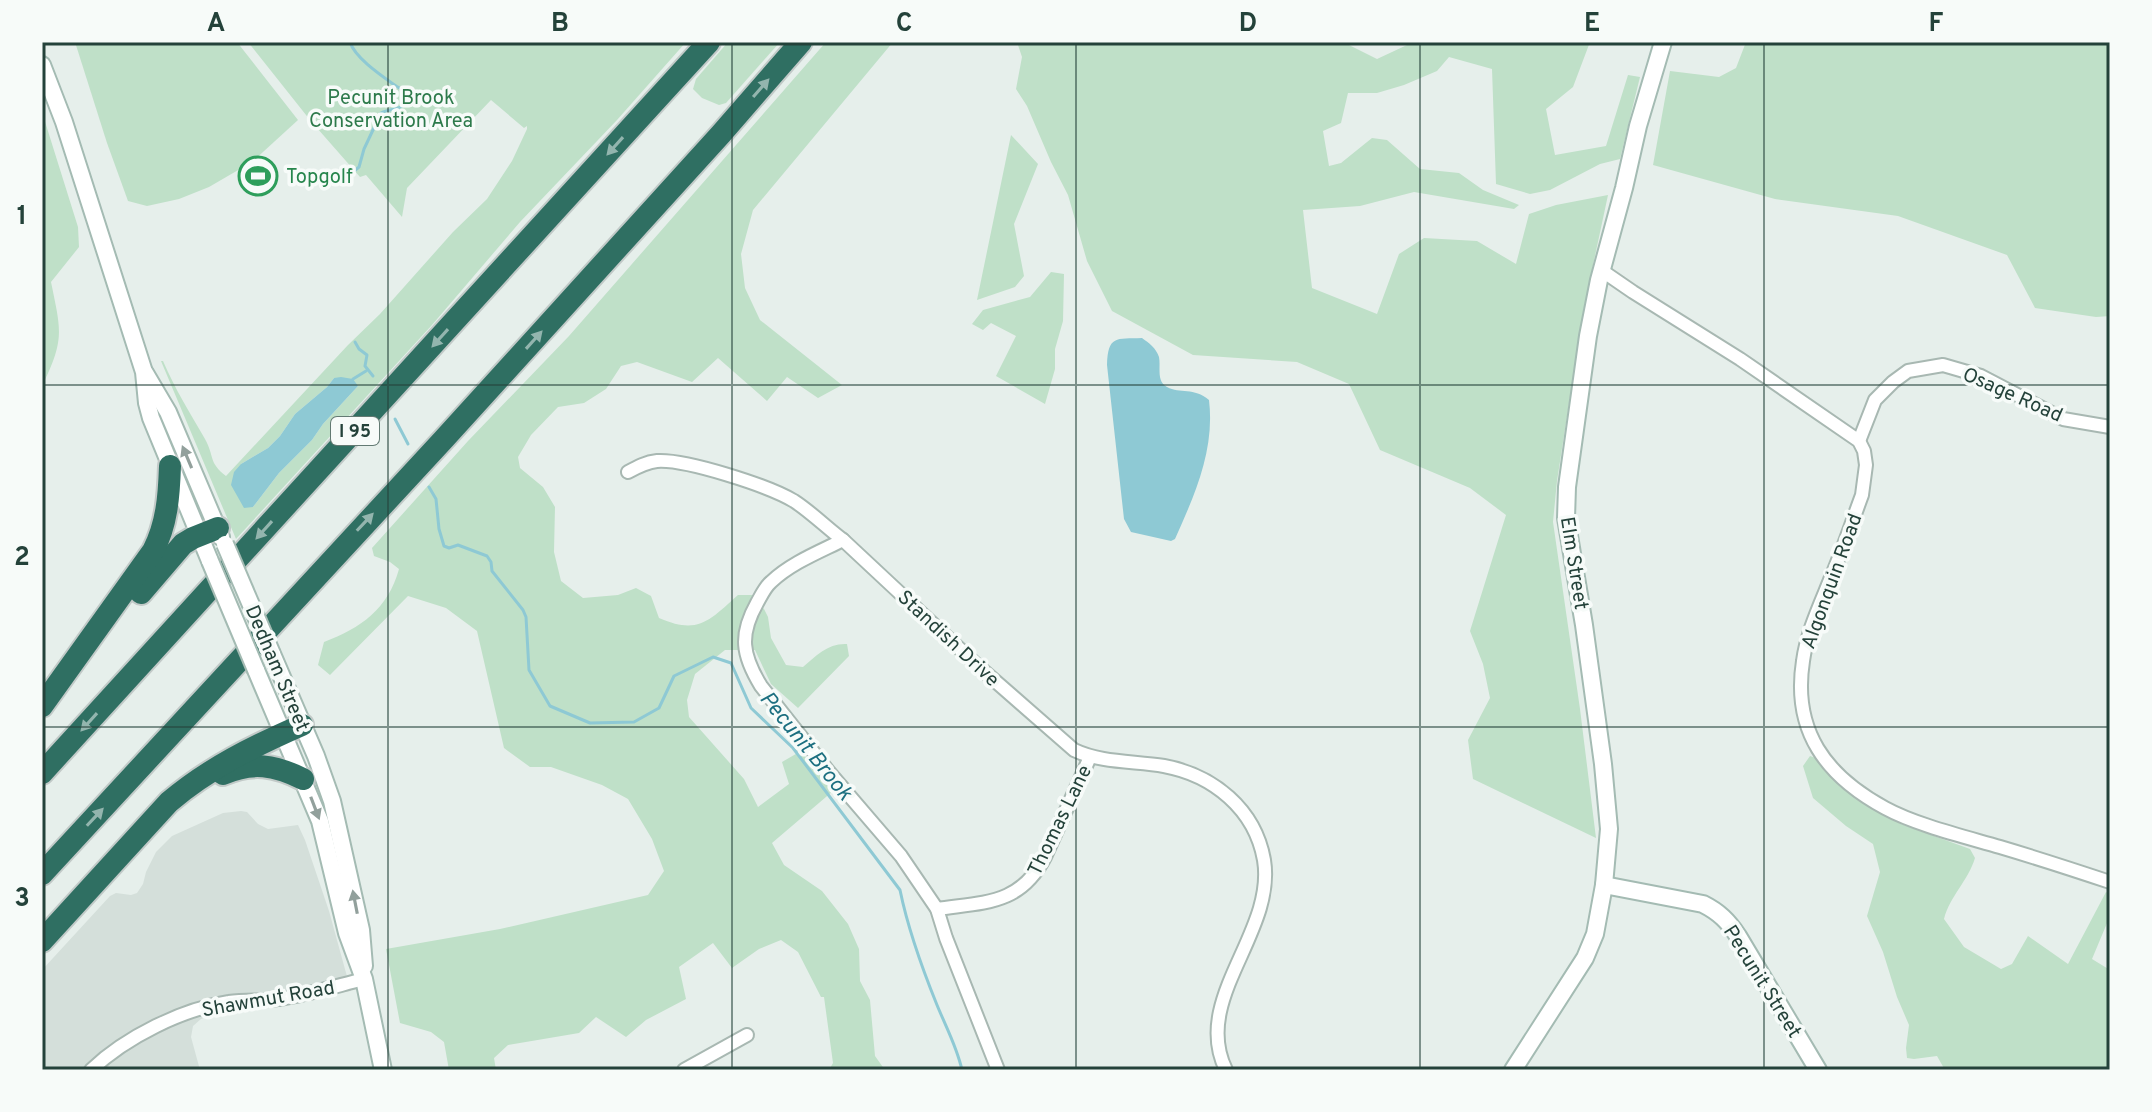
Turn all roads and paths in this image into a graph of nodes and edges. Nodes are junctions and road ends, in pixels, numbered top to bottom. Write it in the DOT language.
graph roads {
  1 [pos="709,42"];
  2 [pos="801,42"];
  3 [pos="1663,42"];
  4 [pos="42,65"];
  5 [pos="1601,270"];
  6 [pos="144,372"];
  7 [pos="2110,427"];
  8 [pos="1859,441"];
  9 [pos="170,466"];
  10 [pos="628,472"];
  11 [pos="214,536"];
  12 [pos="843,540"];
  13 [pos="42,708"];
  14 [pos="293,729"];
  15 [pos="1090,757"];
  16 [pos="42,773"];
  17 [pos="303,779"];
  18 [pos="150,825"];
  19 [pos="42,874"];
  20 [pos="2110,882"];
  21 [pos="1604,885"];
  22 [pos="937,909"];
  23 [pos="42,941"];
  24 [pos="364,979"];
  25 [pos="747,1035"];
  26 [pos="91,1070"];
  27 [pos="383,1070"];
  28 [pos="684,1070"];
  29 [pos="998,1070"];
  30 [pos="1226,1070"];
  31 [pos="1513,1070"];
  32 [pos="1818,1070"];
  1 -- 16 [label="highway, I 95, one-way"];
  19 -- 2 [label="highway, one-way"];
  3 -- 5 [label="main road, Elm Street"];
  4 -- 6 [label="main road, Dedham Street"];
  5 -- 8 [label="street"];
  5 -- 21 [label="main road, Elm Street"];
  6 -- 9 [label="main road, Dedham Street"];
  11 -- 6 [label="main road, Dedham Street, one-way"];
  7 -- 8 [label="street, Osage Road"];
  8 -- 20 [label="street, Algonquin Road"];
  9 -- 11 [label="main road, Dedham Street"];
  9 -- 13 [label="highway"];
  10 -- 12 [label="street, Standish Drive"];
  11 -- 13 [label="highway"];
  11 -- 14 [label="main road, Dedham Street, bridge"];
  11 -- 14 [label="main road, Dedham Street, bridge"];
  12 -- 15 [label="street, Standish Drive"];
  12 -- 22 [label="street"];
  14 -- 17 [label="main road, Dedham Street"];
  14 -- 18 [label="highway"];
  24 -- 14 [label="main road, Dedham Street, one-way"];
  15 -- 22 [label="street, Thomas Lane"];
  15 -- 30 [label="street, Standish Drive"];
  17 -- 18 [label="highway"];
  17 -- 24 [label="main road, Dedham Street, one-way"];
  18 -- 23 [label="highway"];
  21 -- 31 [label="main road, Elm Street"];
  21 -- 32 [label="main road, Pecunit Street"];
  22 -- 29 [label="street"];
  24 -- 26 [label="street, Shawmut Road"];
  24 -- 27 [label="main road, Dedham Street"];
  25 -- 28 [label="street"];
}
